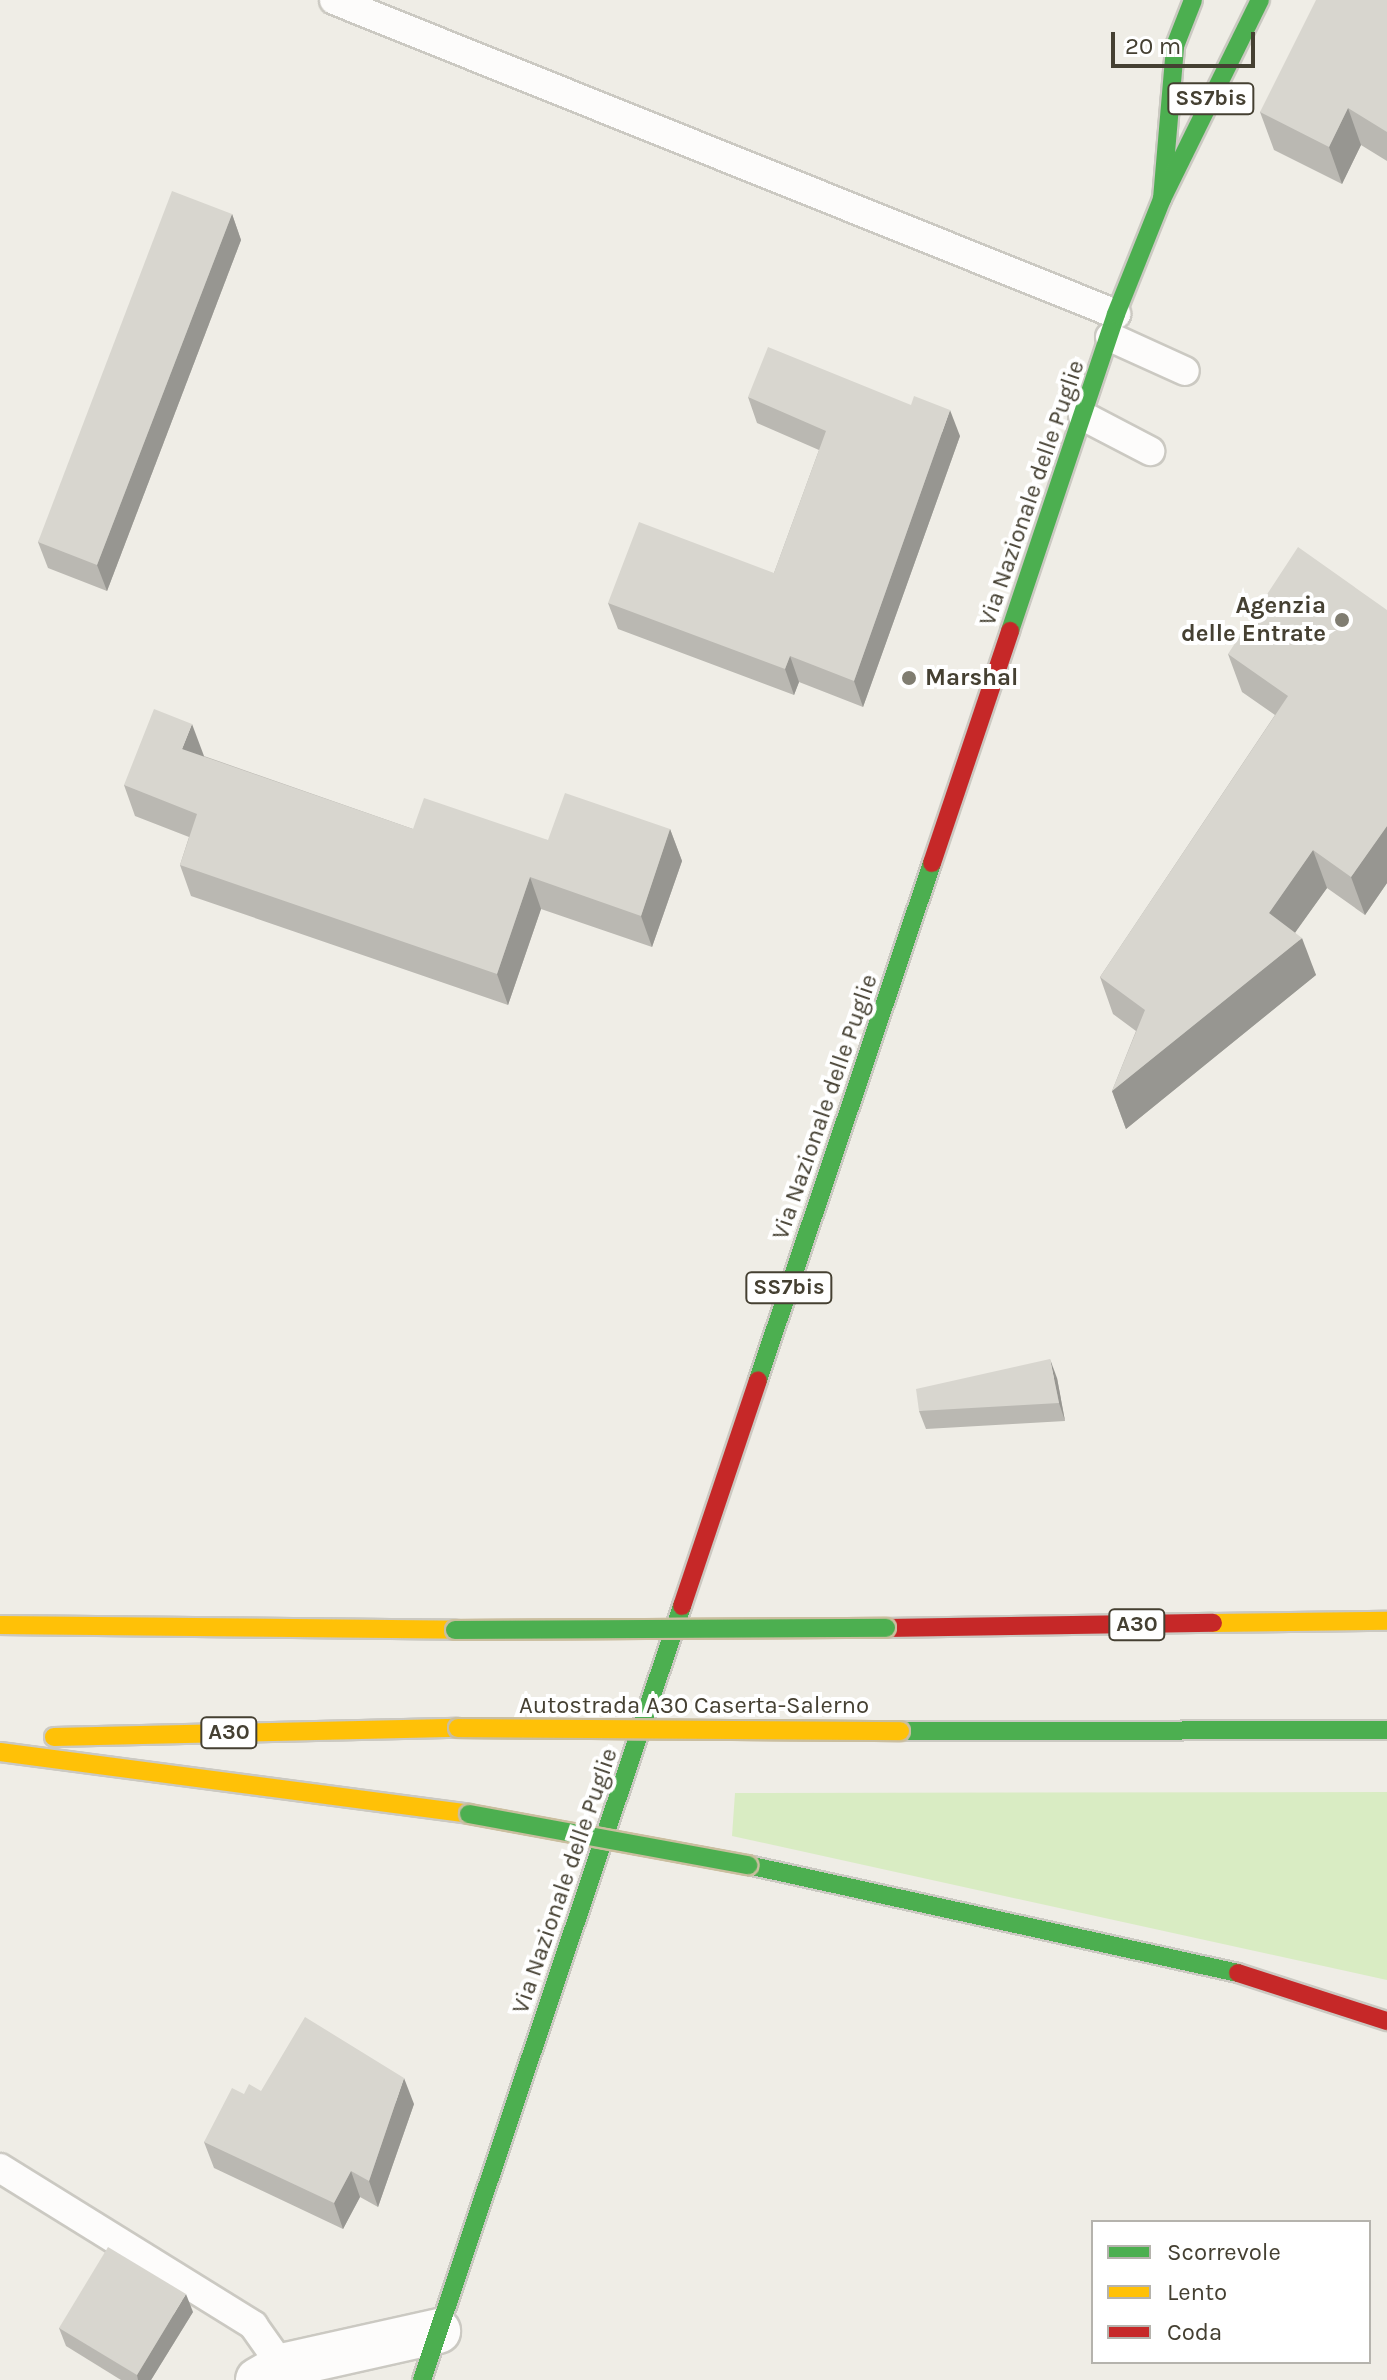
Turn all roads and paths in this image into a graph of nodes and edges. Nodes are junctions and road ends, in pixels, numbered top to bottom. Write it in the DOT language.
graph roads {
  1 [pos="334,0"];
  2 [pos="1193,0"];
  3 [pos="1260,0"];
  4 [pos="1162,199"];
  5 [pos="1113,326"];
  6 [pos="1185,371"];
  7 [pos="1083,416"];
  8 [pos="1150,451"];
  9 [pos="1387,1621"];
  10 [pos="0,1625"];
  11 [pos="1387,1730"];
  12 [pos="0,1738"];
  13 [pos="0,1752"];
  14 [pos="1282,1983"];
  15 [pos="1387,2005"];
  16 [pos="1387,2021"];
  17 [pos="0,2168"];
  18 [pos="438,2331"];
  19 [pos="270,2373"];
  20 [pos="422,2380"];
  1 -- 5 [label="lane"];
  2 -- 4 [label="main road, SS7bis"];
  3 -- 4 [label="main road, Via Nazionale delle Puglie / SS7bis"];
  4 -- 5 [label="main road, Via Nazionale delle Puglie / SS7bis"];
  5 -- 6 [label="lane"];
  5 -- 7 [label="main road, Via Nazionale delle Puglie / SS7bis"];
  7 -- 8 [label="lane"];
  7 -- 18 [label="main road, Via Nazionale delle Puglie / SS7bis"];
  9 -- 10 [label="main road, A30, bridge"];
  11 -- 12 [label="main road, Autostrada A30 Caserta-Salerno / A30, bridge"];
  13 -- 14 [label="main road, bridge"];
  14 -- 15 [label="main road"];
  14 -- 16 [label="main road"];
  17 -- 19 [label="lane"];
  18 -- 19 [label="street"];
  18 -- 20 [label="main road, Via Nazionale delle Puglie / SS7bis"];
}
